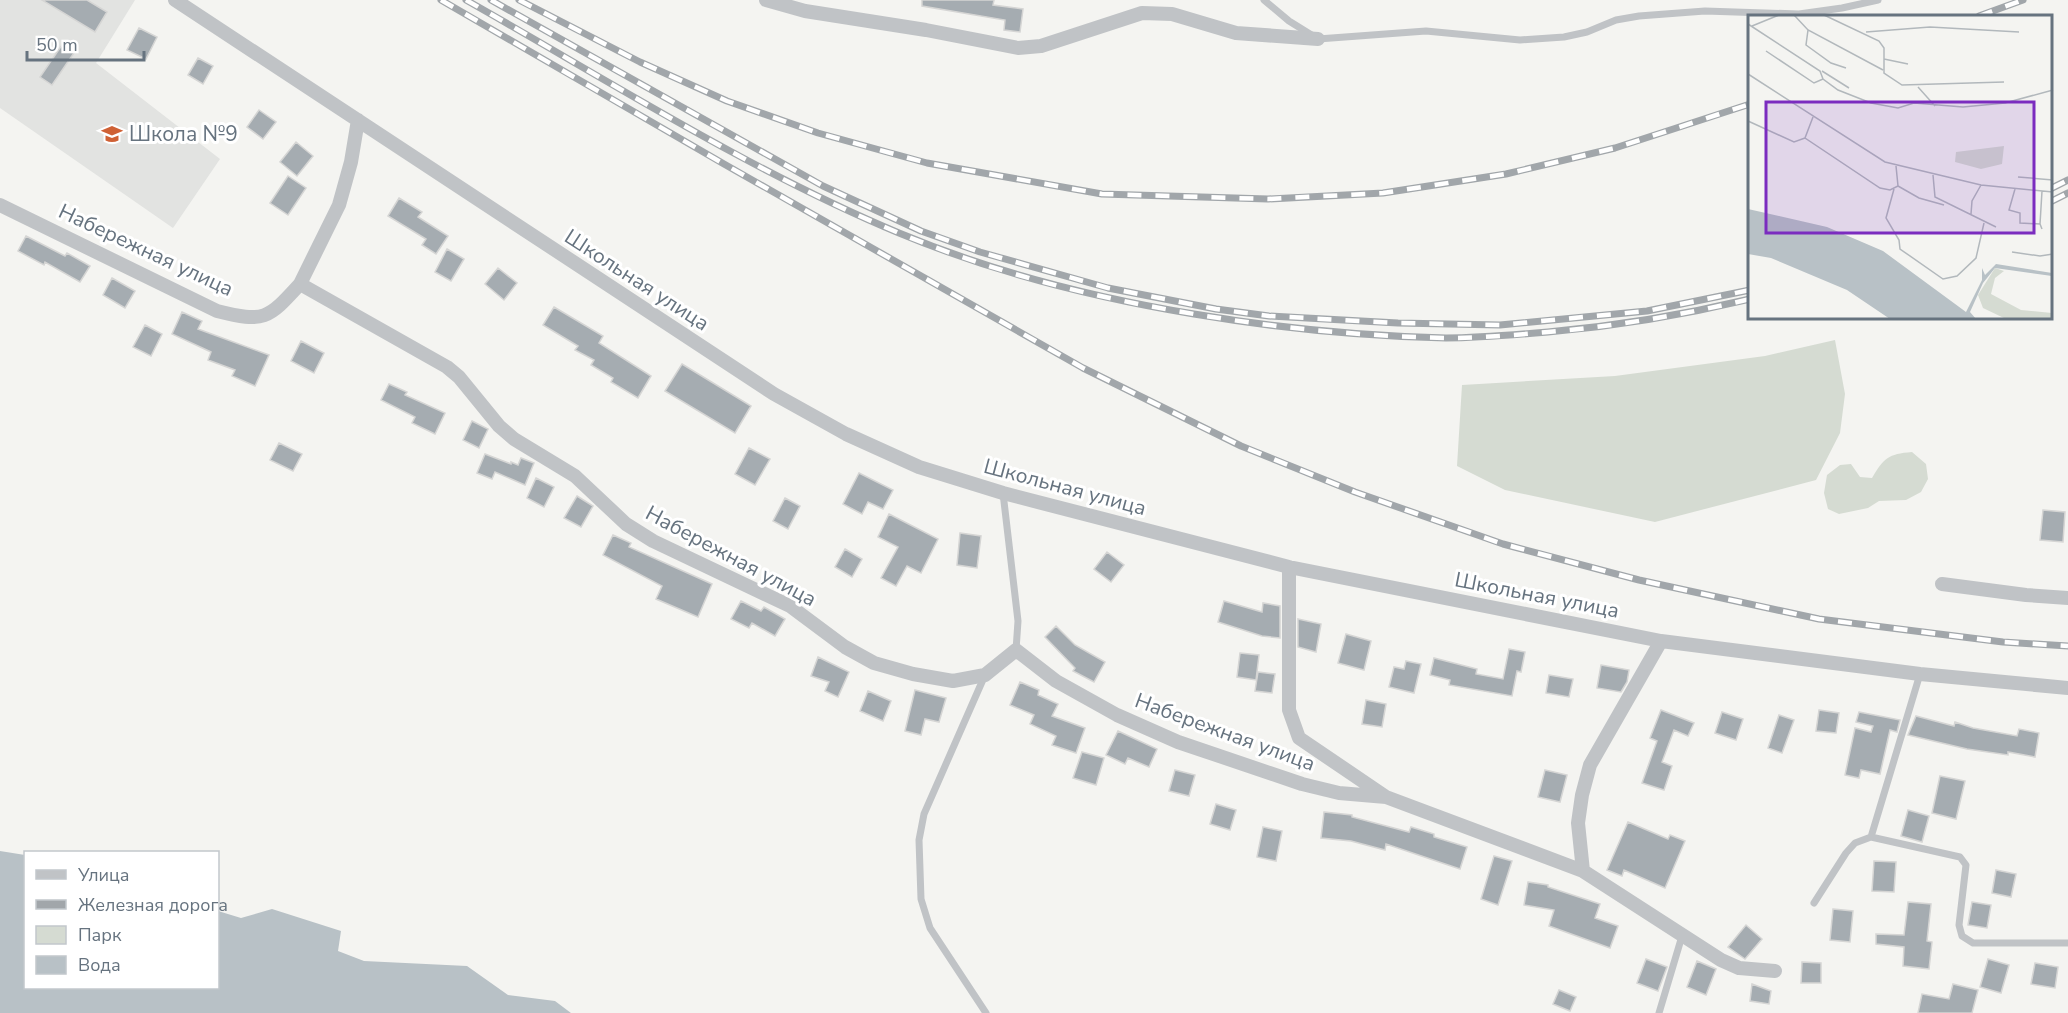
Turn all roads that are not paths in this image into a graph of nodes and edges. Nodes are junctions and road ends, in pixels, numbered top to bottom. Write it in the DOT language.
graph roads {
  1 [pos="175,0"];
  2 [pos="766,0"];
  3 [pos="1264,0"];
  4 [pos="1878,0"];
  5 [pos="1318,39"];
  6 [pos="358,120"];
  7 [pos="0,206"];
  8 [pos="300,285"];
  9 [pos="1003,493"];
  10 [pos="1289,567"];
  11 [pos="1942,584"];
  12 [pos="2068,597"];
  13 [pos="1661,641"];
  14 [pos="1016,651"];
  15 [pos="1920,674"];
  16 [pos="985,675"];
  17 [pos="2068,688"];
  18 [pos="1386,797"];
  19 [pos="1871,837"];
  20 [pos="1583,871"];
  21 [pos="1814,903"];
  22 [pos="1682,936"];
  23 [pos="2068,943"];
  24 [pos="1775,971"];
  25 [pos="986,1013"];
  26 [pos="1659,1013"];
  1 -- 6 [label="street, Школьная улица"];
  2 -- 5 [label="street"];
  3 -- 5 [label="lane"];
  4 -- 5 [label="lane"];
  6 -- 8 [label="street, Набережная улица"];
  6 -- 9 [label="street, Школьная улица"];
  7 -- 8 [label="street, Набережная улица"];
  8 -- 16 [label="street, Набережная улица"];
  9 -- 10 [label="street, Школьная улица"];
  9 -- 14 [label="lane"];
  10 -- 13 [label="street, Школьная улица"];
  10 -- 18 [label="street, Набережная улица"];
  11 -- 12 [label="street"];
  13 -- 15 [label="street, Школьная улица"];
  13 -- 20 [label="street"];
  14 -- 16 [label="street, Набережная улица"];
  14 -- 18 [label="street, Набережная улица"];
  15 -- 17 [label="street, Школьная улица"];
  15 -- 19 [label="lane"];
  16 -- 25 [label="lane"];
  18 -- 20 [label="street, Набережная улица"];
  19 -- 21 [label="lane"];
  19 -- 23 [label="lane"];
  20 -- 22 [label="street, Набережная улица"];
  22 -- 24 [label="street, Набережная улица"];
  22 -- 26 [label="lane"];
}
